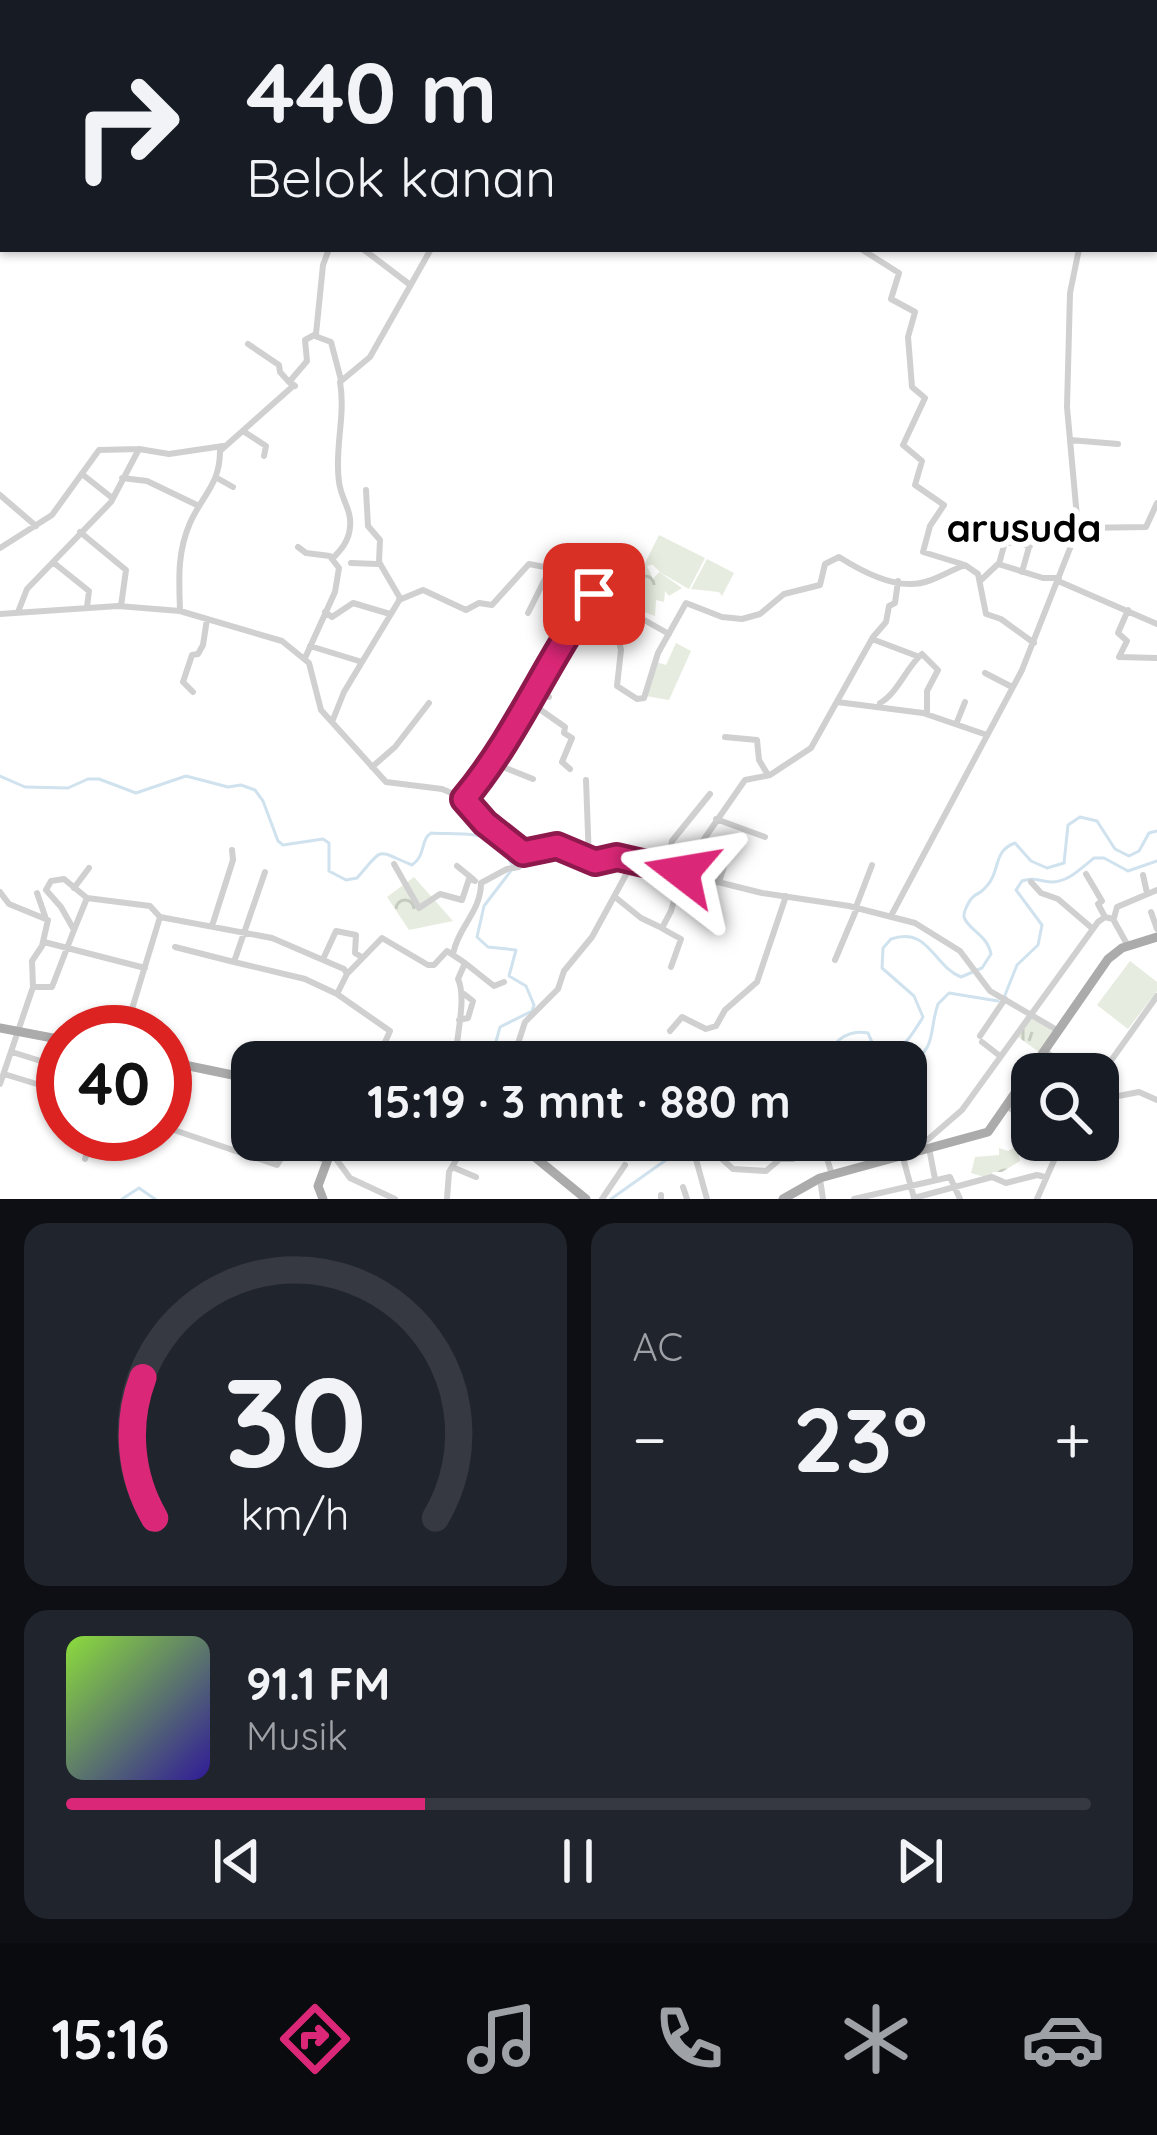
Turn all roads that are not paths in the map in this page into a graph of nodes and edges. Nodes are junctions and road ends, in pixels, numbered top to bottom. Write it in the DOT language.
graph roads {
  1 [pos="328,252"];
  2 [pos="369,252"];
  3 [pos="429,252"];
  4 [pos="866,252"];
  5 [pos="1078,252"];
  6 [pos="409,284"];
  7 [pos="315,336"];
  8 [pos="248,344"];
  9 [pos="341,380"];
  10 [pos="292,383"];
  11 [pos="242,430"];
  12 [pos="1070,440"];
  13 [pos="1118,444"];
  14 [pos="223,446"];
  15 [pos="139,449"];
  16 [pos="264,456"];
  17 [pos="82,473"];
  18 [pos="122,478"];
  19 [pos="217,478"];
  20 [pos="232,487"];
  21 [pos="366,490"];
  22 [pos="0,495"];
  23 [pos="111,497"];
  24 [pos="1157,503"];
  25 [pos="200,506"];
  26 [pos="36,526"];
  27 [pos="1035,526"];
  28 [pos="1078,528"];
  29 [pos="80,532"];
  30 [pos="2,544"];
  31 [pos="1030,546"];
  32 [pos="298,547"];
  33 [pos="621,557"];
  34 [pos="332,559"];
  35 [pos="54,562"];
  36 [pos="351,563"];
  37 [pos="379,564"];
  38 [pos="999,564"];
  39 [pos="965,566"];
  40 [pos="551,567"];
  41 [pos="1022,572"];
  42 [pos="1059,579"];
  43 [pos="898,581"];
  44 [pos="980,581"];
  45 [pos="594,594"];
  46 [pos="400,599"];
  47 [pos="121,606"];
  48 [pos="86,608"];
  49 [pos="1128,610"];
  50 [pos="179,611"];
  51 [pos="325,612"];
  52 [pos="18,613"];
  53 [pos="528,613"];
  54 [pos="0,614"];
  55 [pos="391,615"];
  56 [pos="207,620"];
  57 [pos="616,624"];
  58 [pos="1157,624"];
  59 [pos="669,634"];
  60 [pos="872,639"];
  61 [pos="1034,643"];
  62 [pos="310,646"];
  63 [pos="917,656"];
  64 [pos="305,658"];
  65 [pos="1157,658"];
  66 [pos="362,662"];
  67 [pos="985,673"];
  68 [pos="1012,687"];
  69 [pos="534,690"];
  70 [pos="193,692"];
  71 [pos="548,697"];
  72 [pos="527,701"];
  73 [pos="837,702"];
  74 [pos="965,702"];
  75 [pos="429,703"];
  76 [pos="877,705"];
  77 [pos="927,714"];
  78 [pos="332,722"];
  79 [pos="957,722"];
  80 [pos="987,735"];
  81 [pos="725,737"];
  82 [pos="493,763"];
  83 [pos="372,767"];
  84 [pos="569,769"];
  85 [pos="768,776"];
  86 [pos="533,779"];
  87 [pos="586,780"];
  88 [pos="710,794"];
  89 [pos="464,799"];
  90 [pos="716,819"];
  91 [pos="764,837"];
  92 [pos="232,850"];
  93 [pos="526,854"];
  94 [pos="728,854"];
  95 [pos="589,860"];
  96 [pos="634,860"];
  97 [pos="394,864"];
  98 [pos="872,865"];
  99 [pos="457,866"];
  100 [pos="89,868"];
  101 [pos="668,869"];
  102 [pos="265,872"];
  103 [pos="685,873"];
  104 [pos="1085,874"];
  105 [pos="1143,875"];
  106 [pos="478,882"];
  107 [pos="719,882"];
  108 [pos="1031,882"];
  109 [pos="74,888"];
  110 [pos="1157,890"];
  111 [pos="0,892"];
  112 [pos="37,893"];
  113 [pos="1147,893"];
  114 [pos="786,896"];
  115 [pos="615,897"];
  116 [pos="87,898"];
  117 [pos="856,908"];
  118 [pos="1151,912"];
  119 [pos="891,915"];
  120 [pos="45,916"];
  121 [pos="160,917"];
  122 [pos="1109,918"];
  123 [pos="212,926"];
  124 [pos="662,928"];
  125 [pos="1093,928"];
  126 [pos="74,930"];
  127 [pos="244,932"];
  128 [pos="1157,933"];
  129 [pos="44,942"];
  130 [pos="1128,946"];
  131 [pos="69,947"];
  132 [pos="175,947"];
  133 [pos="453,954"];
  134 [pos="361,956"];
  135 [pos="324,957"];
  136 [pos="835,960"];
  137 [pos="234,962"];
  138 [pos="465,962"];
  139 [pos="671,967"];
  140 [pos="145,968"];
  141 [pos="346,974"];
  142 [pos="504,982"];
  143 [pos="33,987"];
  144 [pos="337,994"];
  145 [pos="1157,996"];
  146 [pos="1004,998"];
  147 [pos="133,1005"];
  148 [pos="1032,1013"];
  149 [pos="0,1028"];
  150 [pos="1057,1030"];
  151 [pos="670,1031"];
  152 [pos="18,1032"];
  153 [pos="36,1035"];
  154 [pos="386,1041"];
  155 [pos="456,1041"];
  156 [pos="519,1041"];
  157 [pos="1044,1049"];
  158 [pos="12,1052"];
  159 [pos="1049,1053"];
  160 [pos="1116,1053"];
  161 [pos="1000,1056"];
  162 [pos="36,1060"];
  163 [pos="192,1067"];
  164 [pos="4,1074"];
  165 [pos="231,1075"];
  166 [pos="0,1084"];
  167 [pos="36,1084"];
  168 [pos="1119,1097"];
  169 [pos="1157,1100"];
  170 [pos="1006,1106"];
  171 [pos="1011,1109"];
  172 [pos="192,1136"];
  173 [pos="927,1141"];
  174 [pos="929,1148"];
  175 [pos="231,1149"];
  176 [pos="327,1161"];
  177 [pos="334,1161"];
  178 [pos="456,1161"];
  179 [pos="540,1161"];
  180 [pos="695,1161"];
  181 [pos="724,1161"];
  182 [pos="778,1161"];
  183 [pos="829,1161"];
  184 [pos="879,1161"];
  185 [pos="904,1161"];
  186 [pos="1052,1161"];
  187 [pos="625,1165"];
  188 [pos="452,1167"];
  189 [pos="832,1175"];
  190 [pos="476,1177"];
  191 [pos="1045,1177"];
  192 [pos="820,1178"];
  193 [pos="935,1179"];
  194 [pos="910,1185"];
  195 [pos="956,1186"];
  196 [pos="683,1187"];
  197 [pos="868,1197"];
  198 [pos="582,1198"];
  199 [pos="318,1199"];
  200 [pos="395,1199"];
  201 [pos="446,1199"];
  202 [pos="602,1199"];
  203 [pos="687,1199"];
  204 [pos="707,1199"];
  205 [pos="784,1199"];
  206 [pos="824,1199"];
  207 [pos="854,1199"];
  208 [pos="960,1199"];
  209 [pos="1036,1199"];
  1 -- 7 [label="street"];
  2 -- 6 [label="street"];
  3 -- 6 [label="street"];
  4 -- 39 [label="street"];
  5 -- 12 [label="street"];
  6 -- 9 [label="street"];
  7 -- 9 [label="street"];
  7 -- 10 [label="street"];
  8 -- 10 [label="street"];
  9 -- 34 [label="street"];
  10 -- 11 [label="street"];
  11 -- 14 [label="street"];
  11 -- 16 [label="street"];
  12 -- 13 [label="street"];
  12 -- 28 [label="street"];
  14 -- 15 [label="street"];
  14 -- 19 [label="street"];
  15 -- 17 [label="street"];
  15 -- 18 [label="street"];
  17 -- 23 [label="street"];
  17 -- 26 [label="street"];
  18 -- 23 [label="street"];
  18 -- 25 [label="street"];
  19 -- 20 [label="street"];
  19 -- 25 [label="street"];
  21 -- 37 [label="street"];
  22 -- 26 [label="street"];
  23 -- 29 [label="street"];
  24 -- 28 [label="street"];
  25 -- 50 [label="street"];
  26 -- 30 [label="street"];
  27 -- 31 [label="street"];
  28 -- 42 [label="street"];
  29 -- 35 [label="street"];
  29 -- 47 [label="street"];
  31 -- 38 [label="street"];
  31 -- 41 [label="street"];
  32 -- 34 [label="street"];
  33 -- 45 [label="street"];
  34 -- 51 [label="street"];
  35 -- 48 [label="street"];
  35 -- 52 [label="street"];
  36 -- 37 [label="street"];
  37 -- 46 [label="street"];
  38 -- 41 [label="street"];
  38 -- 44 [label="street"];
  39 -- 43 [label="street"];
  39 -- 44 [label="street"];
  40 -- 45 [label="street"];
  40 -- 46 [label="street"];
  40 -- 53 [label="street"];
  41 -- 42 [label="street"];
  42 -- 49 [label="street"];
  42 -- 61 [label="street"];
  43 -- 59 [label="street"];
  43 -- 60 [label="street"];
  44 -- 61 [label="street"];
  45 -- 57 [label="street"];
  45 -- 69 [label="street"];
  46 -- 55 [label="street"];
  47 -- 48 [label="street"];
  47 -- 50 [label="street"];
  48 -- 52 [label="street"];
  49 -- 58 [label="street"];
  49 -- 65 [label="street"];
  50 -- 56 [label="street"];
  51 -- 55 [label="street"];
  51 -- 62 [label="street"];
  52 -- 54 [label="street"];
  55 -- 66 [label="street"];
  56 -- 64 [label="street"];
  56 -- 70 [label="street"];
  57 -- 59 [label="street"];
  57 -- 59 [label="street"];
  60 -- 63 [label="street"];
  60 -- 73 [label="street"];
  61 -- 68 [label="street"];
  62 -- 64 [label="street"];
  62 -- 66 [label="street"];
  63 -- 76 [label="street"];
  63 -- 77 [label="street"];
  64 -- 78 [label="street"];
  66 -- 78 [label="street"];
  67 -- 68 [label="street"];
  68 -- 80 [label="street"];
  69 -- 71 [label="street"];
  69 -- 72 [label="street"];
  72 -- 82 [label="street"];
  72 -- 84 [label="street"];
  73 -- 76 [label="street"];
  73 -- 85 [label="street"];
  74 -- 79 [label="street"];
  75 -- 83 [label="street"];
  76 -- 77 [label="street"];
  77 -- 79 [label="street"];
  78 -- 83 [label="street"];
  79 -- 80 [label="street"];
  80 -- 119 [label="street"];
  81 -- 85 [label="street"];
  82 -- 86 [label="street"];
  82 -- 89 [label="street"];
  83 -- 89 [label="street"];
  85 -- 90 [label="street"];
  87 -- 95 [label="street"];
  88 -- 101 [label="street"];
  89 -- 93 [label="street"];
  90 -- 91 [label="street"];
  90 -- 103 [label="street"];
  92 -- 123 [label="street"];
  93 -- 95 [label="street"];
  93 -- 106 [label="street"];
  94 -- 107 [label="street"];
  95 -- 96 [label="street"];
  96 -- 101 [label="street"];
  96 -- 115 [label="street"];
  97 -- 106 [label="street"];
  98 -- 117 [label="street"];
  99 -- 106 [label="street"];
  100 -- 109 [label="street"];
  101 -- 103 [label="street"];
  102 -- 127 [label="street"];
  103 -- 107 [label="street"];
  103 -- 124 [label="street"];
  104 -- 122 [label="street"];
  105 -- 113 [label="street"];
  106 -- 133 [label="street"];
  107 -- 114 [label="street"];
  108 -- 125 [label="street"];
  109 -- 116 [label="street"];
  109 -- 126 [label="street"];
  110 -- 113 [label="street"];
  111 -- 120 [label="street"];
  112 -- 120 [label="street"];
  113 -- 122 [label="street"];
  114 -- 117 [label="street"];
  114 -- 151 [label="street"];
  115 -- 124 [label="street"];
  115 -- 156 [label="street"];
  116 -- 121 [label="street"];
  116 -- 126 [label="street"];
  117 -- 119 [label="street"];
  117 -- 136 [label="street"];
  118 -- 128 [label="street"];
  119 -- 146 [label="street"];
  120 -- 129 [label="street"];
  121 -- 123 [label="street"];
  121 -- 140 [label="street"];
  122 -- 125 [label="street"];
  122 -- 130 [label="street"];
  123 -- 127 [label="street"];
  124 -- 139 [label="street"];
  125 -- 148 [label="street"];
  126 -- 131 [label="street"];
  127 -- 135 [label="street"];
  127 -- 137 [label="street"];
  128 -- 130 [label="main road"];
  129 -- 131 [label="street"];
  129 -- 143 [label="street"];
  130 -- 150 [label="main road"];
  131 -- 140 [label="street"];
  131 -- 143 [label="street"];
  132 -- 137 [label="street"];
  133 -- 134 [label="street"];
  133 -- 138 [label="street"];
  134 -- 135 [label="street"];
  134 -- 141 [label="street"];
  135 -- 141 [label="street"];
  137 -- 144 [label="street"];
  138 -- 142 [label="street"];
  138 -- 155 [label="street"];
  140 -- 147 [label="street"];
  141 -- 144 [label="street"];
  143 -- 152 [label="street"];
  144 -- 154 [label="street"];
  145 -- 160 [label="street"];
  146 -- 148 [label="street"];
  146 -- 161 [label="street"];
  148 -- 150 [label="street"];
  148 -- 161 [label="street"];
  149 -- 152 [label="main road"];
  150 -- 157 [label="main road"];
  152 -- 153 [label="main road"];
  152 -- 158 [label="street"];
  157 -- 159 [label="street"];
  157 -- 170 [label="main road"];
  158 -- 162 [label="street"];
  158 -- 164 [label="street"];
  161 -- 173 [label="street"];
  163 -- 165 [label="main road"];
  164 -- 166 [label="street"];
  164 -- 167 [label="street"];
  168 -- 169 [label="street"];
  170 -- 171 [label="street"];
  170 -- 174 [label="main road"];
  172 -- 175 [label="street"];
  174 -- 193 [label="street"];
  176 -- 199 [label="main road"];
  177 -- 200 [label="street"];
  178 -- 188 [label="street"];
  179 -- 198 [label="main road"];
  180 -- 204 [label="street"];
  181 -- 182 [label="street"];
  183 -- 189 [label="street"];
  184 -- 189 [label="main road"];
  185 -- 194 [label="street"];
  186 -- 191 [label="street"];
  187 -- 202 [label="street"];
  188 -- 190 [label="street"];
  188 -- 201 [label="street"];
  189 -- 192 [label="main road"];
  191 -- 195 [label="street"];
  191 -- 209 [label="street"];
  192 -- 205 [label="main road"];
  192 -- 206 [label="street"];
  193 -- 194 [label="street"];
  193 -- 195 [label="street"];
  194 -- 195 [label="street"];
  194 -- 197 [label="street"];
  195 -- 208 [label="street"];
  196 -- 203 [label="street"];
  197 -- 207 [label="street"];
}
